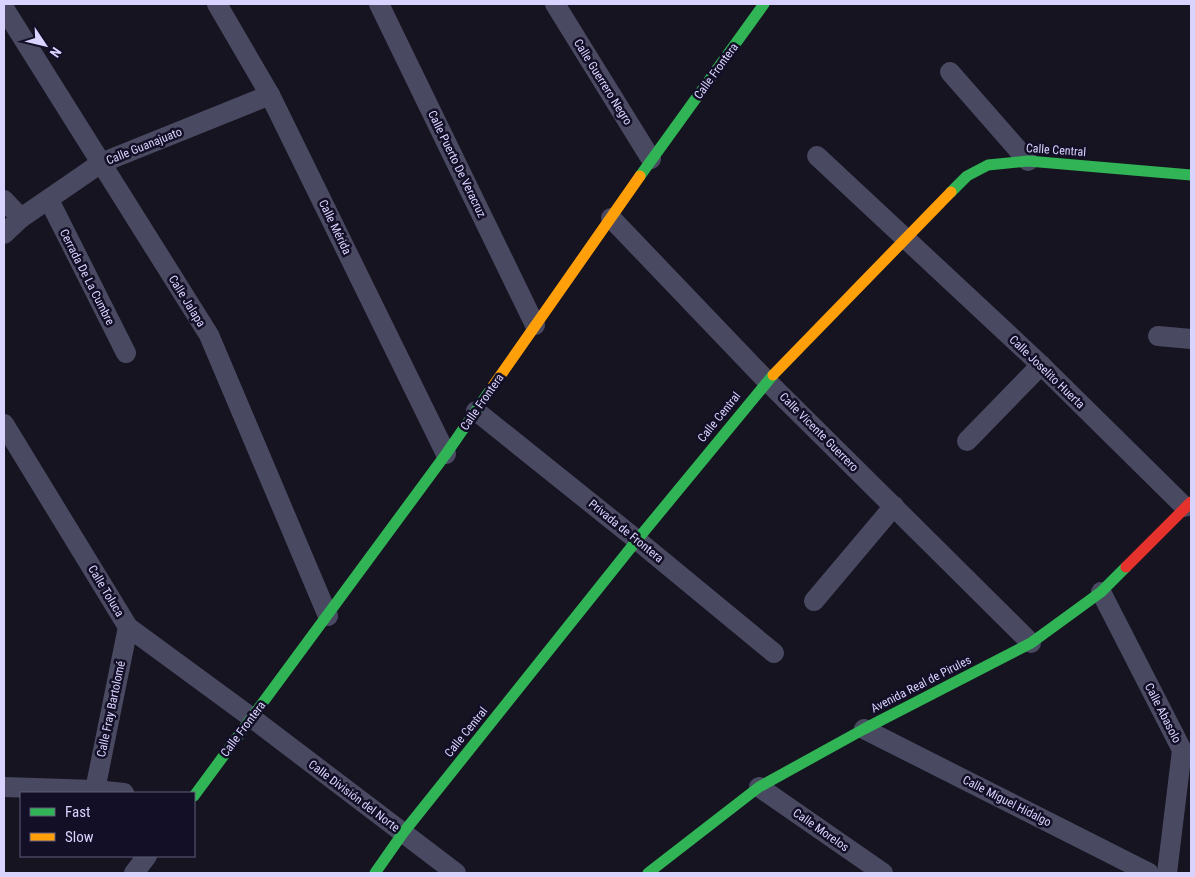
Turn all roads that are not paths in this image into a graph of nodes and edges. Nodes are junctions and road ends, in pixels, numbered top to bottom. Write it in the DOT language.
graph roads {
  1 [pos="217,4"];
  2 [pos="379,4"];
  3 [pos="554,4"];
  4 [pos="764,4"];
  5 [pos="4,8"];
  6 [pos="950,72"];
  7 [pos="270,95"];
  8 [pos="817,156"];
  9 [pos="651,159"];
  10 [pos="1028,161"];
  11 [pos="101,163"];
  12 [pos="1191,175"];
  13 [pos="4,200"];
  14 [pos="49,200"];
  15 [pos="21,218"];
  16 [pos="611,218"];
  17 [pos="4,234"];
  18 [pos="907,238"];
  19 [pos="535,325"];
  20 [pos="1158,336"];
  21 [pos="1191,339"];
  22 [pos="126,354"];
  23 [pos="1041,365"];
  24 [pos="767,380"];
  25 [pos="476,411"];
  26 [pos="4,424"];
  27 [pos="967,441"];
  28 [pos="446,454"];
  29 [pos="1188,504"];
  30 [pos="894,506"];
  31 [pos="637,540"];
  32 [pos="1101,592"];
  33 [pos="814,601"];
  34 [pos="328,616"];
  35 [pos="128,627"];
  36 [pos="1030,643"];
  37 [pos="774,653"];
  38 [pos="252,718"];
  39 [pos="864,729"];
  40 [pos="1188,750"];
  41 [pos="4,787"];
  42 [pos="759,787"];
  43 [pos="95,790"];
  44 [pos="114,792"];
  45 [pos="195,795"];
  46 [pos="403,833"];
  47 [pos="146,857"];
  48 [pos="134,873"];
  49 [pos="375,873"];
  50 [pos="456,873"];
  51 [pos="648,873"];
  52 [pos="883,873"];
  53 [pos="1149,873"];
  54 [pos="1167,873"];
  1 -- 7 [label="street, Calle Mérida"];
  2 -- 19 [label="street, Calle Puerto De Veracruz"];
  3 -- 9 [label="street, Calle Guerrero Negro"];
  4 -- 9 [label="street, Calle Frontera"];
  5 -- 11 [label="street, Calle Jalapa"];
  6 -- 10 [label="street"];
  7 -- 11 [label="street, Calle Guanajuato"];
  7 -- 28 [label="street, Calle Mérida"];
  8 -- 18 [label="street, Calle Joselito Huerta"];
  9 -- 16 [label="street, Calle Frontera"];
  10 -- 12 [label="street, Calle Central"];
  10 -- 18 [label="street, Calle Central"];
  11 -- 14 [label="street, Calle Guanajuato"];
  11 -- 34 [label="street, Calle Jalapa"];
  13 -- 15 [label="street"];
  14 -- 15 [label="street, Calle Guanajuato"];
  14 -- 22 [label="street, Cerrada De La Cumbre"];
  15 -- 17 [label="street, Calle Guanajuato"];
  16 -- 19 [label="street, Calle Frontera"];
  16 -- 24 [label="street, Calle Vicente Guerrero"];
  18 -- 23 [label="street, Calle Joselito Huerta"];
  18 -- 24 [label="street, Calle Central"];
  19 -- 25 [label="street, Calle Frontera"];
  20 -- 21 [label="street"];
  23 -- 27 [label="street"];
  23 -- 29 [label="street, Calle Joselito Huerta"];
  24 -- 30 [label="street, Calle Vicente Guerrero"];
  24 -- 31 [label="street, Calle Central"];
  25 -- 28 [label="street, Calle Frontera"];
  25 -- 31 [label="street, Privada de Frontera"];
  26 -- 35 [label="street, Calle Toluca"];
  28 -- 34 [label="street, Calle Frontera"];
  29 -- 32 [label="street, Avenida Real de Pirules"];
  30 -- 33 [label="street"];
  30 -- 36 [label="street, Calle Vicente Guerrero"];
  31 -- 37 [label="street, Privada de Frontera"];
  31 -- 46 [label="street, Calle Central"];
  32 -- 36 [label="street, Avenida Real de Pirules"];
  32 -- 40 [label="street, Calle Abasolo"];
  34 -- 38 [label="street, Calle Frontera"];
  35 -- 38 [label="street, Calle Toluca"];
  35 -- 43 [label="street, Calle Fray Bartolomé"];
  36 -- 39 [label="street, Avenida Real de Pirules"];
  38 -- 45 [label="street, Calle Frontera"];
  38 -- 46 [label="street, Calle División del Norte"];
  39 -- 42 [label="street, Avenida Real de Pirules"];
  39 -- 53 [label="street, Calle Miguel Hidalgo"];
  40 -- 54 [label="street, Calle Abasolo"];
  41 -- 43 [label="street"];
  42 -- 51 [label="street, Avenida Real de Pirules"];
  42 -- 52 [label="street, Calle Morelos"];
  43 -- 44 [label="street"];
  46 -- 49 [label="street, Calle Central"];
  46 -- 50 [label="street, Calle División del Norte"];
  47 -- 48 [label="street"];
}
